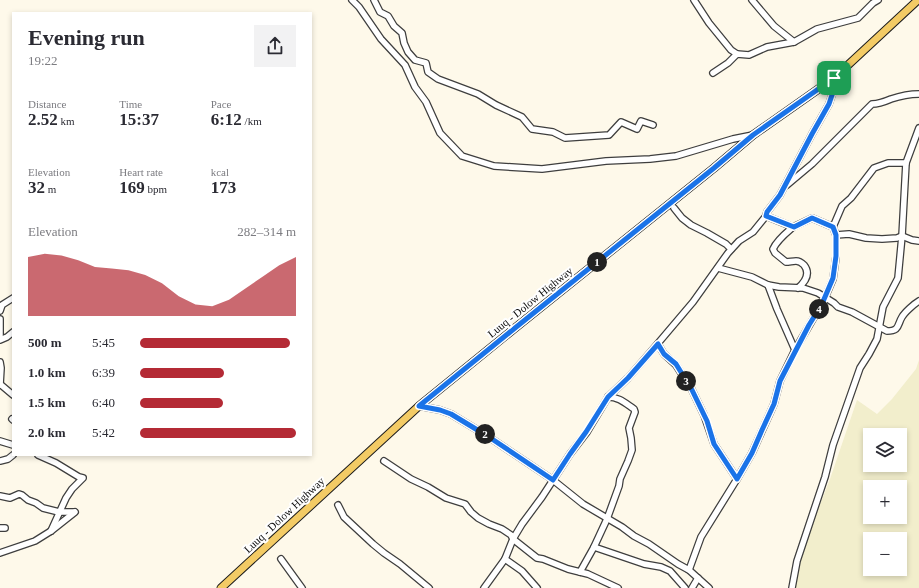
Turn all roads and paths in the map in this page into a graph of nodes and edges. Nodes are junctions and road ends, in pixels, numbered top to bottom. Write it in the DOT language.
graph roads {
  1 [pos="352,0"];
  2 [pos="374,0"];
  3 [pos="694,0"];
  4 [pos="752,0"];
  5 [pos="878,0"];
  6 [pos="918,0"];
  7 [pos="794,42"];
  8 [pos="736,54"];
  9 [pos="713,73"];
  10 [pos="834,78"];
  11 [pos="919,94"];
  12 [pos="653,125"];
  13 [pos="919,128"];
  14 [pos="753,135"];
  15 [pos="906,163"];
  16 [pos="784,187"];
  17 [pos="674,208"];
  18 [pos="766,216"];
  19 [pos="794,227"];
  20 [pos="833,227"];
  21 [pos="836,235"];
  22 [pos="902,236"];
  23 [pos="919,241"];
  24 [pos="731,249"];
  25 [pos="718,268"];
  26 [pos="768,284"];
  27 [pos="798,288"];
  28 [pos="825,298"];
  29 [pos="12,299"];
  30 [pos="919,301"];
  31 [pos="0,311"];
  32 [pos="0,318"];
  33 [pos="879,326"];
  34 [pos="12,333"];
  35 [pos="0,339"];
  36 [pos="658,344"];
  37 [pos="796,350"];
  38 [pos="0,362"];
  39 [pos="0,384"];
  40 [pos="12,394"];
  41 [pos="608,397"];
  42 [pos="419,406"];
  43 [pos="0,441"];
  44 [pos="12,445"];
  45 [pos="12,456"];
  46 [pos="49,458"];
  47 [pos="0,461"];
  48 [pos="384,461"];
  49 [pos="737,479"];
  50 [pos="553,480"];
  51 [pos="0,496"];
  52 [pos="338,505"];
  53 [pos="59,512"];
  54 [pos="607,519"];
  55 [pos="51,531"];
  56 [pos="513,539"];
  57 [pos="594,547"];
  58 [pos="0,553"];
  59 [pos="281,559"];
  60 [pos="505,559"];
  61 [pos="689,570"];
  62 [pos="580,572"];
  63 [pos="698,578"];
  64 [pos="603,581"];
  65 [pos="221,588"];
  66 [pos="302,588"];
  67 [pos="428,588"];
  68 [pos="484,588"];
  69 [pos="537,588"];
  70 [pos="601,588"];
  71 [pos="618,588"];
  72 [pos="685,588"];
  73 [pos="692,588"];
  74 [pos="709,588"];
  75 [pos="792,588"];
  1 -- 14 [label="street"];
  2 -- 12 [label="street"];
  3 -- 8 [label="street"];
  4 -- 7 [label="street"];
  5 -- 7 [label="street"];
  6 -- 10 [label="main road, Luuq - Dolow Highway"];
  7 -- 8 [label="street"];
  8 -- 9 [label="street"];
  10 -- 14 [label="main road, Luuq - Dolow Highway"];
  10 -- 16 [label="street"];
  11 -- 16 [label="street"];
  13 -- 15 [label="street"];
  14 -- 42 [label="main road, Luuq - Dolow Highway"];
  15 -- 20 [label="street"];
  15 -- 22 [label="street"];
  16 -- 18 [label="street"];
  17 -- 24 [label="street"];
  18 -- 19 [label="street"];
  18 -- 24 [label="street"];
  19 -- 20 [label="street"];
  19 -- 27 [label="street"];
  20 -- 21 [label="street"];
  21 -- 22 [label="street"];
  21 -- 28 [label="street"];
  22 -- 23 [label="street"];
  22 -- 33 [label="street"];
  24 -- 25 [label="street"];
  25 -- 26 [label="street"];
  25 -- 36 [label="street"];
  26 -- 27 [label="street"];
  26 -- 37 [label="street"];
  27 -- 28 [label="street"];
  28 -- 33 [label="street"];
  28 -- 37 [label="street"];
  29 -- 31 [label="street"];
  30 -- 33 [label="street"];
  32 -- 35 [label="street"];
  33 -- 75 [label="street"];
  34 -- 35 [label="street"];
  36 -- 41 [label="street"];
  36 -- 49 [label="street"];
  37 -- 49 [label="street"];
  38 -- 39 [label="street"];
  39 -- 40 [label="street"];
  41 -- 50 [label="street"];
  41 -- 54 [label="street"];
  42 -- 50 [label="street"];
  42 -- 65 [label="main road, Luuq - Dolow Highway"];
  43 -- 44 [label="street"];
  45 -- 47 [label="street"];
  46 -- 53 [label="street"];
  48 -- 56 [label="street"];
  49 -- 61 [label="street"];
  50 -- 54 [label="street"];
  50 -- 56 [label="street"];
  51 -- 53 [label="street"];
  52 -- 67 [label="street"];
  53 -- 55 [label="street"];
  53 -- 55 [label="street"];
  54 -- 57 [label="street"];
  54 -- 61 [label="street"];
  55 -- 58 [label="street"];
  56 -- 60 [label="street"];
  56 -- 62 [label="street"];
  57 -- 62 [label="street"];
  57 -- 72 [label="street"];
  59 -- 66 [label="street"];
  60 -- 68 [label="street"];
  60 -- 69 [label="street"];
  61 -- 63 [label="street"];
  62 -- 64 [label="street"];
  63 -- 73 [label="street"];
  63 -- 74 [label="street"];
  64 -- 70 [label="street"];
  64 -- 71 [label="street"];
}
